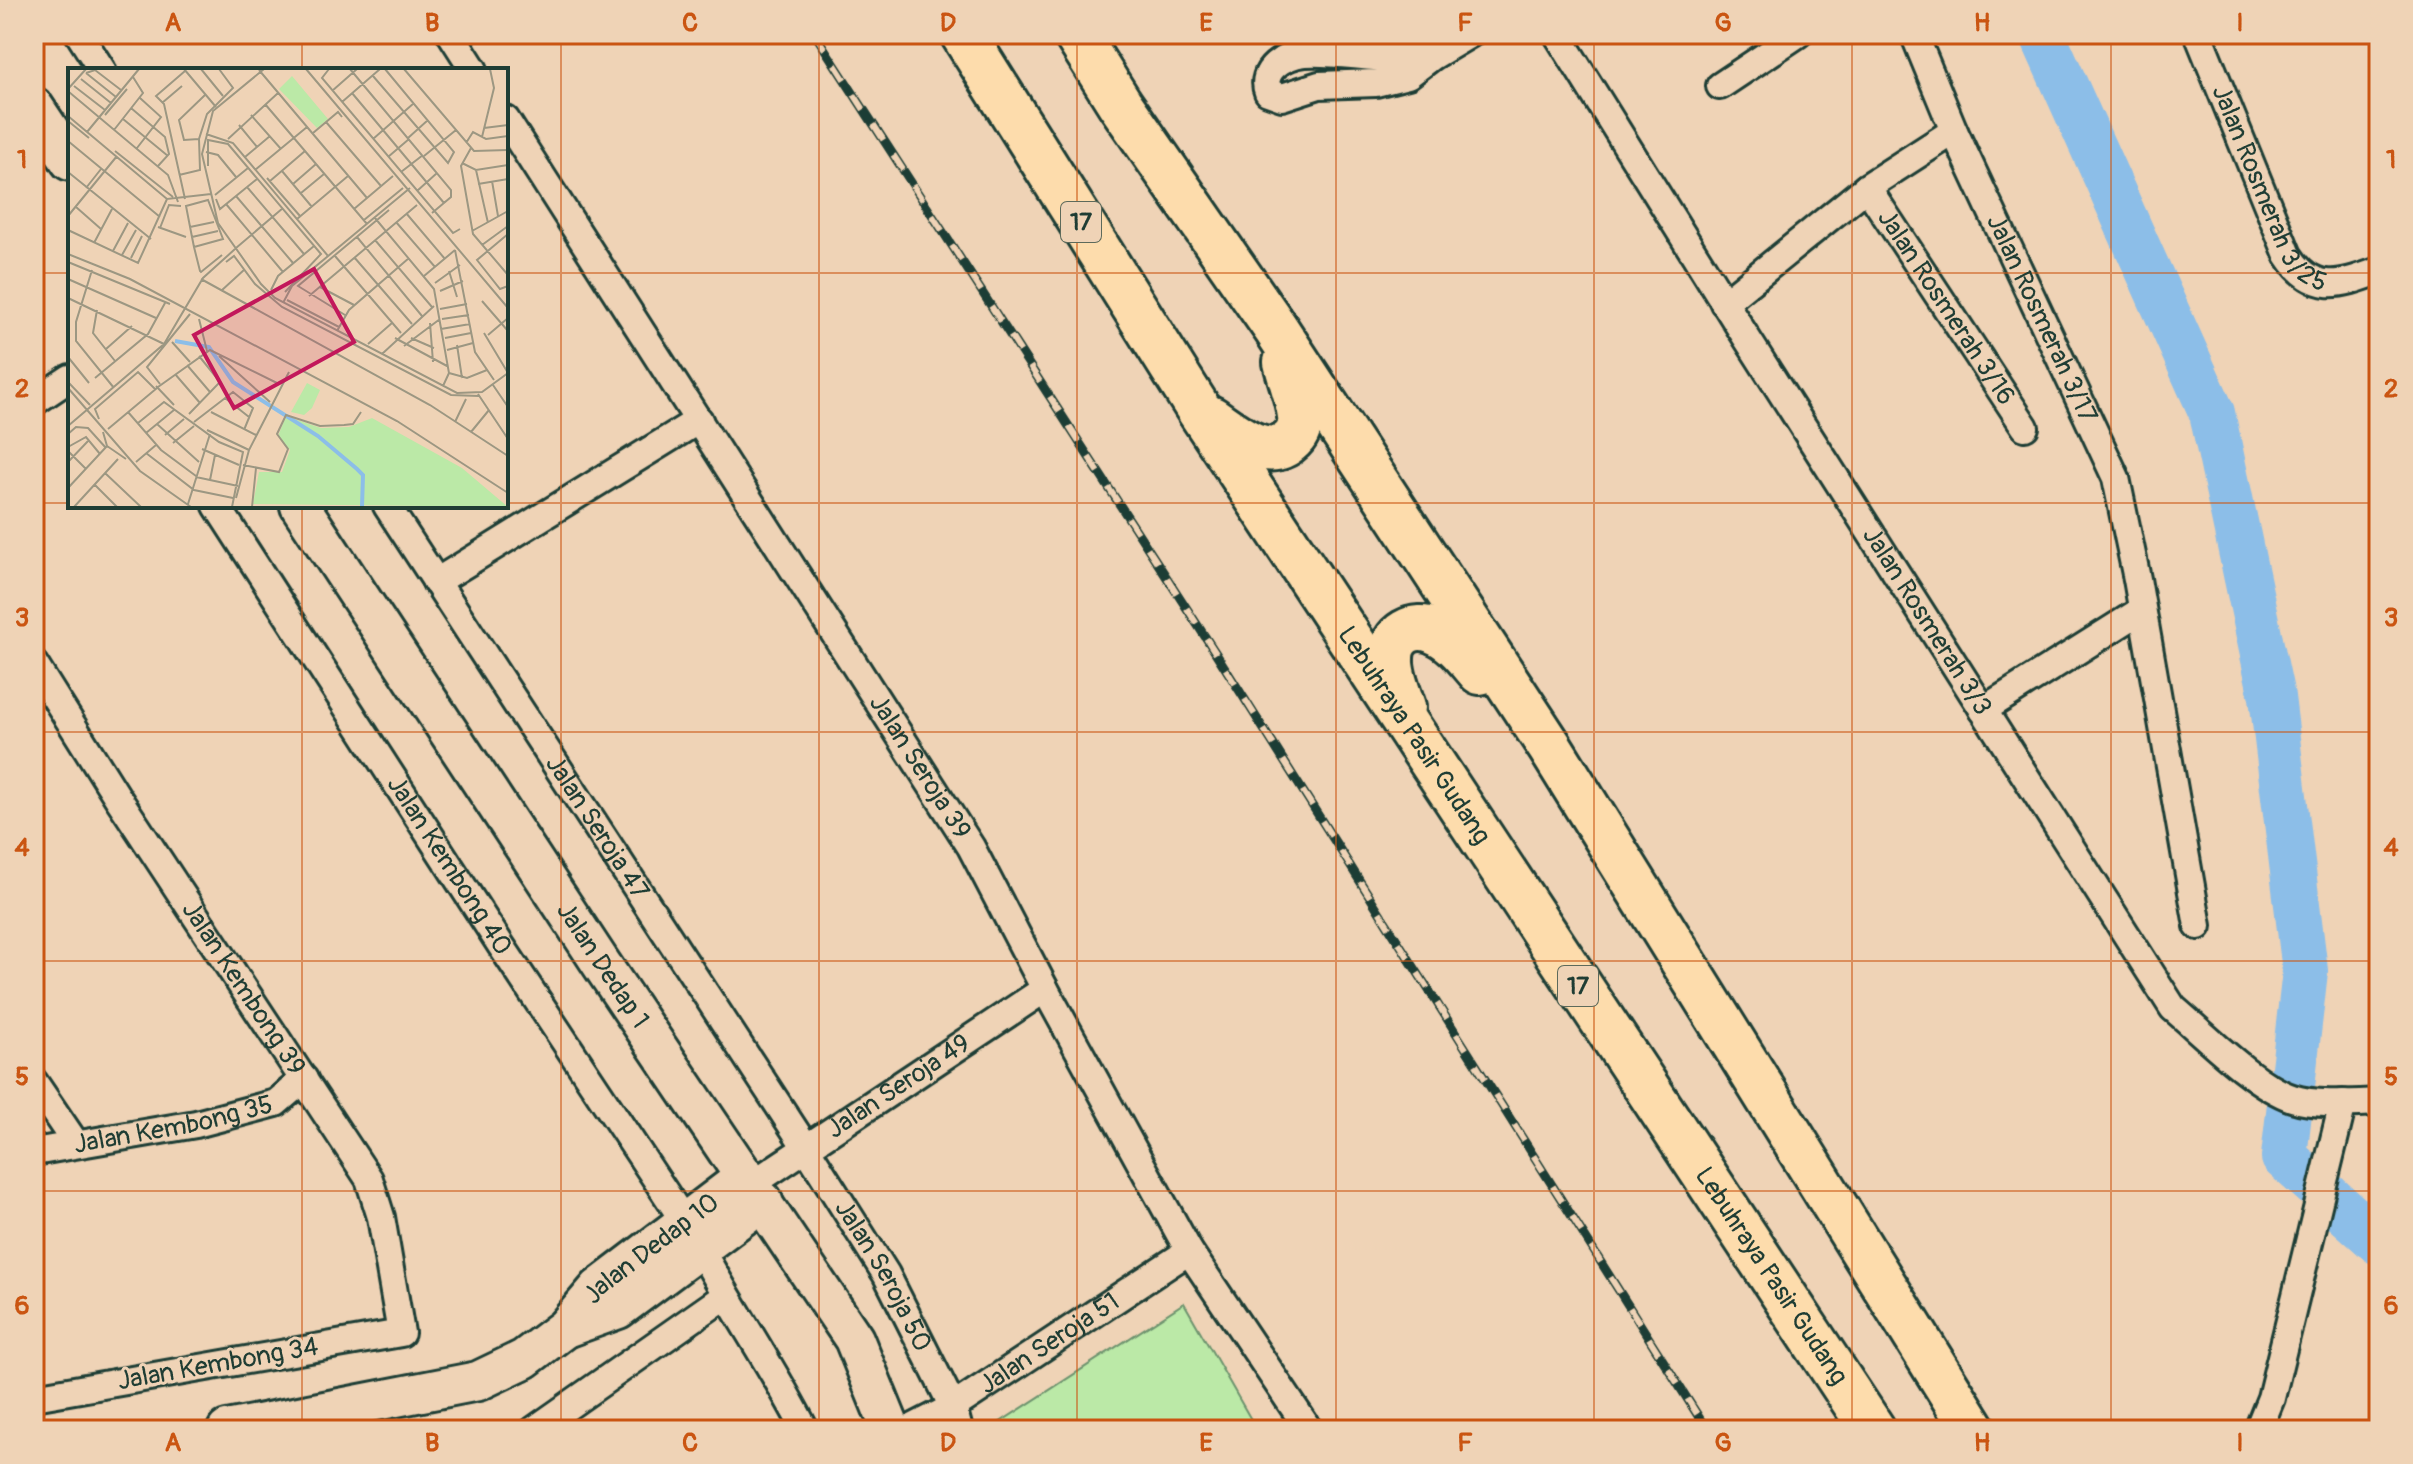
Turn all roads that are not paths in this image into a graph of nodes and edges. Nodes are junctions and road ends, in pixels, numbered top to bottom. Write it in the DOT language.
graph roads {
  1 [pos="79,34"];
  2 [pos="451,34"];
  3 [pos="963,34"];
  4 [pos="1076,34"];
  5 [pos="1470,34"];
  6 [pos="1557,34"];
  7 [pos="1798,34"];
  8 [pos="1914,34"];
  9 [pos="2198,34"];
  10 [pos="1433,56"];
  11 [pos="101,68"];
  12 [pos="473,68"];
  13 [pos="1720,86"];
  14 [pos="34,107"];
  15 [pos="508,123"];
  16 [pos="1954,131"];
  17 [pos="68,158"];
  18 [pos="1867,187"];
  19 [pos="2379,271"];
  20 [pos="1724,303"];
  21 [pos="1276,329"];
  22 [pos="68,379"];
  23 [pos="34,402"];
  24 [pos="1199,410"];
  25 [pos="699,420"];
  26 [pos="2025,427"];
  27 [pos="218,508"];
  28 [pos="301,508"];
  29 [pos="388,508"];
  30 [pos="436,582"];
  31 [pos="2142,610"];
  32 [pos="34,664"];
  33 [pos="1983,710"];
  34 [pos="1412,736"];
  35 [pos="1550,747"];
  36 [pos="2198,926"];
  37 [pos="1045,989"];
  38 [pos="304,1079"];
  39 [pos="34,1082"];
  40 [pos="2379,1102"];
  41 [pos="2343,1103"];
  42 [pos="76,1144"];
  43 [pos="807,1149"];
  44 [pos="34,1152"];
  45 [pos="754,1187"];
  46 [pos="692,1234"];
  47 [pos="1189,1251"];
  48 [pos="725,1296"];
  49 [pos="401,1333"];
  50 [pos="34,1397"];
  51 [pos="956,1419"];
  52 [pos="227,1430"];
  53 [pos="534,1430"];
  54 [pos="805,1430"];
  55 [pos="891,1430"];
  56 [pos="908,1430"];
  57 [pos="1309,1430"];
  58 [pos="1873,1430"];
  59 [pos="1974,1430"];
  60 [pos="2258,1430"];
  1 -- 11 [label="street"];
  2 -- 12 [label="street"];
  3 -- 24 [label="highway, Lebuhraya Pasir Gudang / 17"];
  4 -- 21 [label="highway"];
  5 -- 10 [label="street"];
  6 -- 20 [label="street, Jalan Rosmerah 3/3"];
  7 -- 13 [label="street"];
  8 -- 16 [label="street, Jalan Rosmerah 3/17"];
  9 -- 19 [label="street, Jalan Rosmerah 3/25"];
  10 -- 10 [label="street"];
  14 -- 17 [label="main road"];
  15 -- 25 [label="street, Jalan Seroja 39"];
  16 -- 18 [label="street"];
  16 -- 31 [label="street, Jalan Rosmerah 3/17"];
  18 -- 20 [label="street"];
  18 -- 26 [label="street, Jalan Rosmerah 3/16"];
  20 -- 33 [label="street, Jalan Rosmerah 3/3"];
  21 -- 24 [label="highway"];
  21 -- 35 [label="highway"];
  22 -- 23 [label="street"];
  24 -- 34 [label="highway, Lebuhraya Pasir Gudang / 17"];
  25 -- 30 [label="street"];
  25 -- 37 [label="street, Jalan Seroja 39"];
  27 -- 46 [label="street, Jalan Kembong 40"];
  28 -- 45 [label="main road, Jalan Dedap 1"];
  29 -- 30 [label="street, Jalan Seroja 47"];
  30 -- 43 [label="street, Jalan Seroja 47"];
  31 -- 33 [label="street"];
  31 -- 36 [label="street, Jalan Rosmerah 3/17"];
  32 -- 38 [label="street, Jalan Kembong 39"];
  33 -- 41 [label="street, Jalan Rosmerah 3/3"];
  34 -- 35 [label="highway"];
  34 -- 58 [label="highway, Lebuhraya Pasir Gudang / 17"];
  35 -- 59 [label="highway"];
  37 -- 43 [label="street, Jalan Seroja 49"];
  37 -- 47 [label="street, Jalan Seroja 39"];
  38 -- 42 [label="street, Jalan Kembong 35"];
  38 -- 49 [label="street, Jalan Kembong 39"];
  39 -- 42 [label="street"];
  40 -- 41 [label="street, Jalan Rosmerah 3/3"];
  41 -- 60 [label="street"];
  42 -- 44 [label="street, Jalan Kembong 35"];
  43 -- 45 [label="street, Jalan Seroja 49"];
  43 -- 51 [label="street, Jalan Seroja 50"];
  45 -- 46 [label="main road, Jalan Dedap 10"];
  45 -- 55 [label="main road, Jalan Dedap 1"];
  46 -- 48 [label="street, Jalan Kembong 40"];
  46 -- 52 [label="main road, Jalan Dedap 10"];
  47 -- 51 [label="street, Jalan Seroja 51"];
  47 -- 57 [label="street, Jalan Seroja 39"];
  48 -- 53 [label="street"];
  48 -- 54 [label="street, Jalan Kembong 40"];
  49 -- 50 [label="street, Jalan Kembong 34"];
  51 -- 56 [label="street, Jalan Seroja 51"];
}
